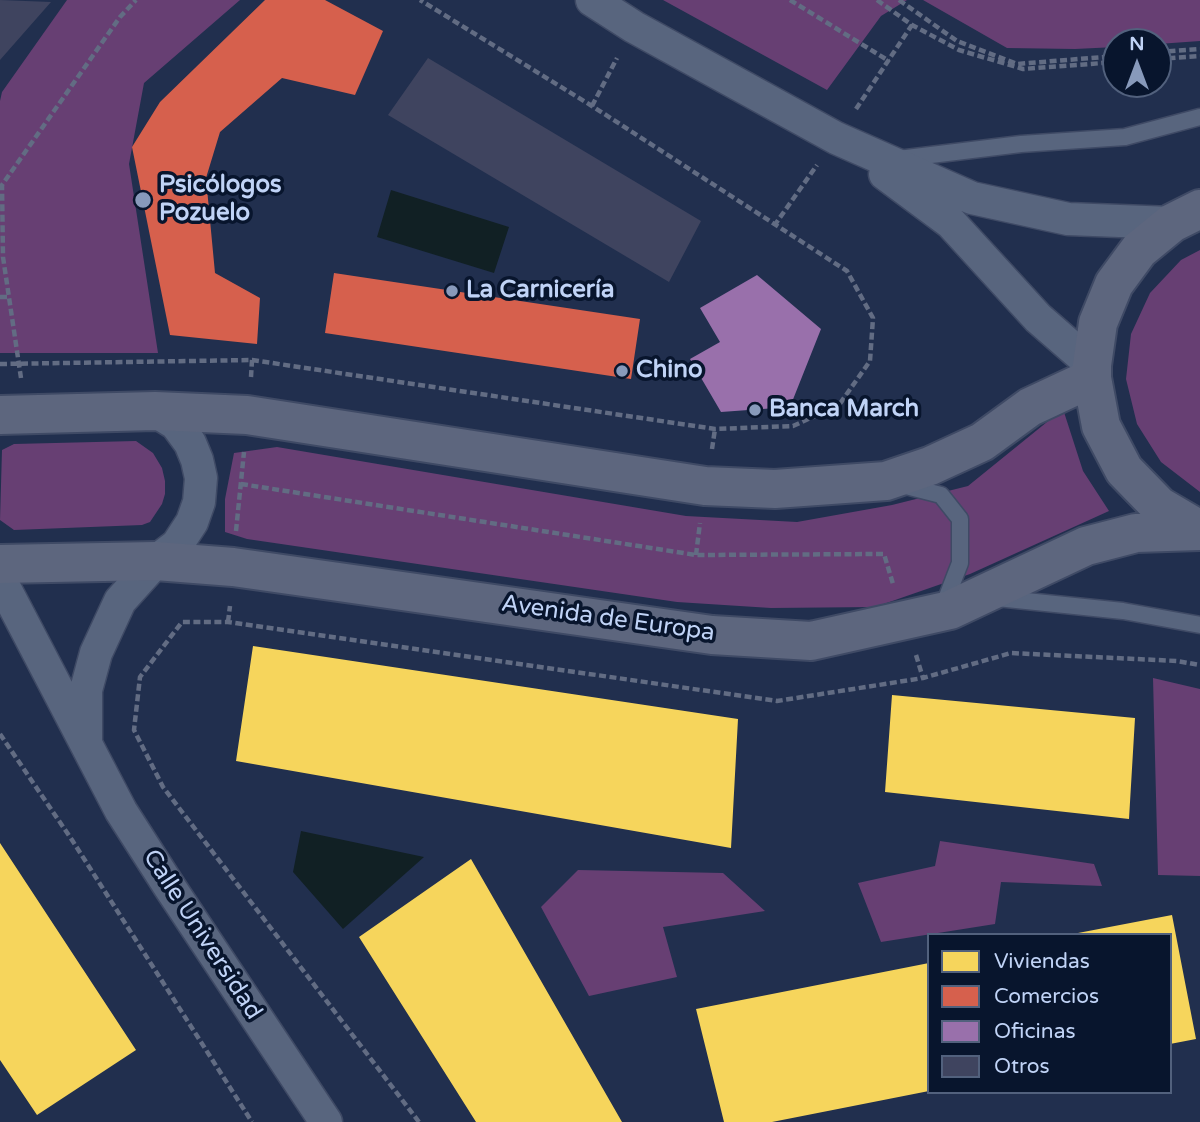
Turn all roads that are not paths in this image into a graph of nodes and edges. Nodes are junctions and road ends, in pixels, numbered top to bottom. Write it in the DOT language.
graph roads {
  1 [pos="592,0"];
  2 [pos="1200,117"];
  3 [pos="836,138"];
  4 [pos="886,160"];
  5 [pos="1186,216"];
  6 [pos="1092,371"];
  7 [pos="155,411"];
  8 [pos="14,414"];
  9 [pos="886,481"];
  10 [pos="1200,530"];
  11 [pos="156,561"];
  12 [pos="0,564"];
  13 [pos="0,579"];
  14 [pos="981,597"];
  15 [pos="940,613"];
  16 [pos="1200,625"];
  17 [pos="86,744"];
  18 [pos="326,1122"];
  1 -- 3 [label="street"];
  2 -- 4 [label="lane"];
  3 -- 4 [label="street"];
  3 -- 6 [label="street"];
  4 -- 5 [label="street"];
  5 -- 6 [label="street"];
  6 -- 9 [label="street"];
  6 -- 10 [label="street"];
  7 -- 8 [label="street"];
  7 -- 9 [label="street"];
  7 -- 11 [label="street, Calle Universidad"];
  9 -- 15 [label="lane"];
  10 -- 14 [label="street, Avenida de Europa"];
  11 -- 12 [label="street, Avenida de Europa"];
  11 -- 15 [label="street, Avenida de Europa"];
  11 -- 17 [label="street, Calle Universidad"];
  13 -- 17 [label="street, Calle Universidad"];
  14 -- 15 [label="street, Avenida de Europa"];
  14 -- 16 [label="lane"];
  17 -- 18 [label="street, Calle Universidad"];
}
